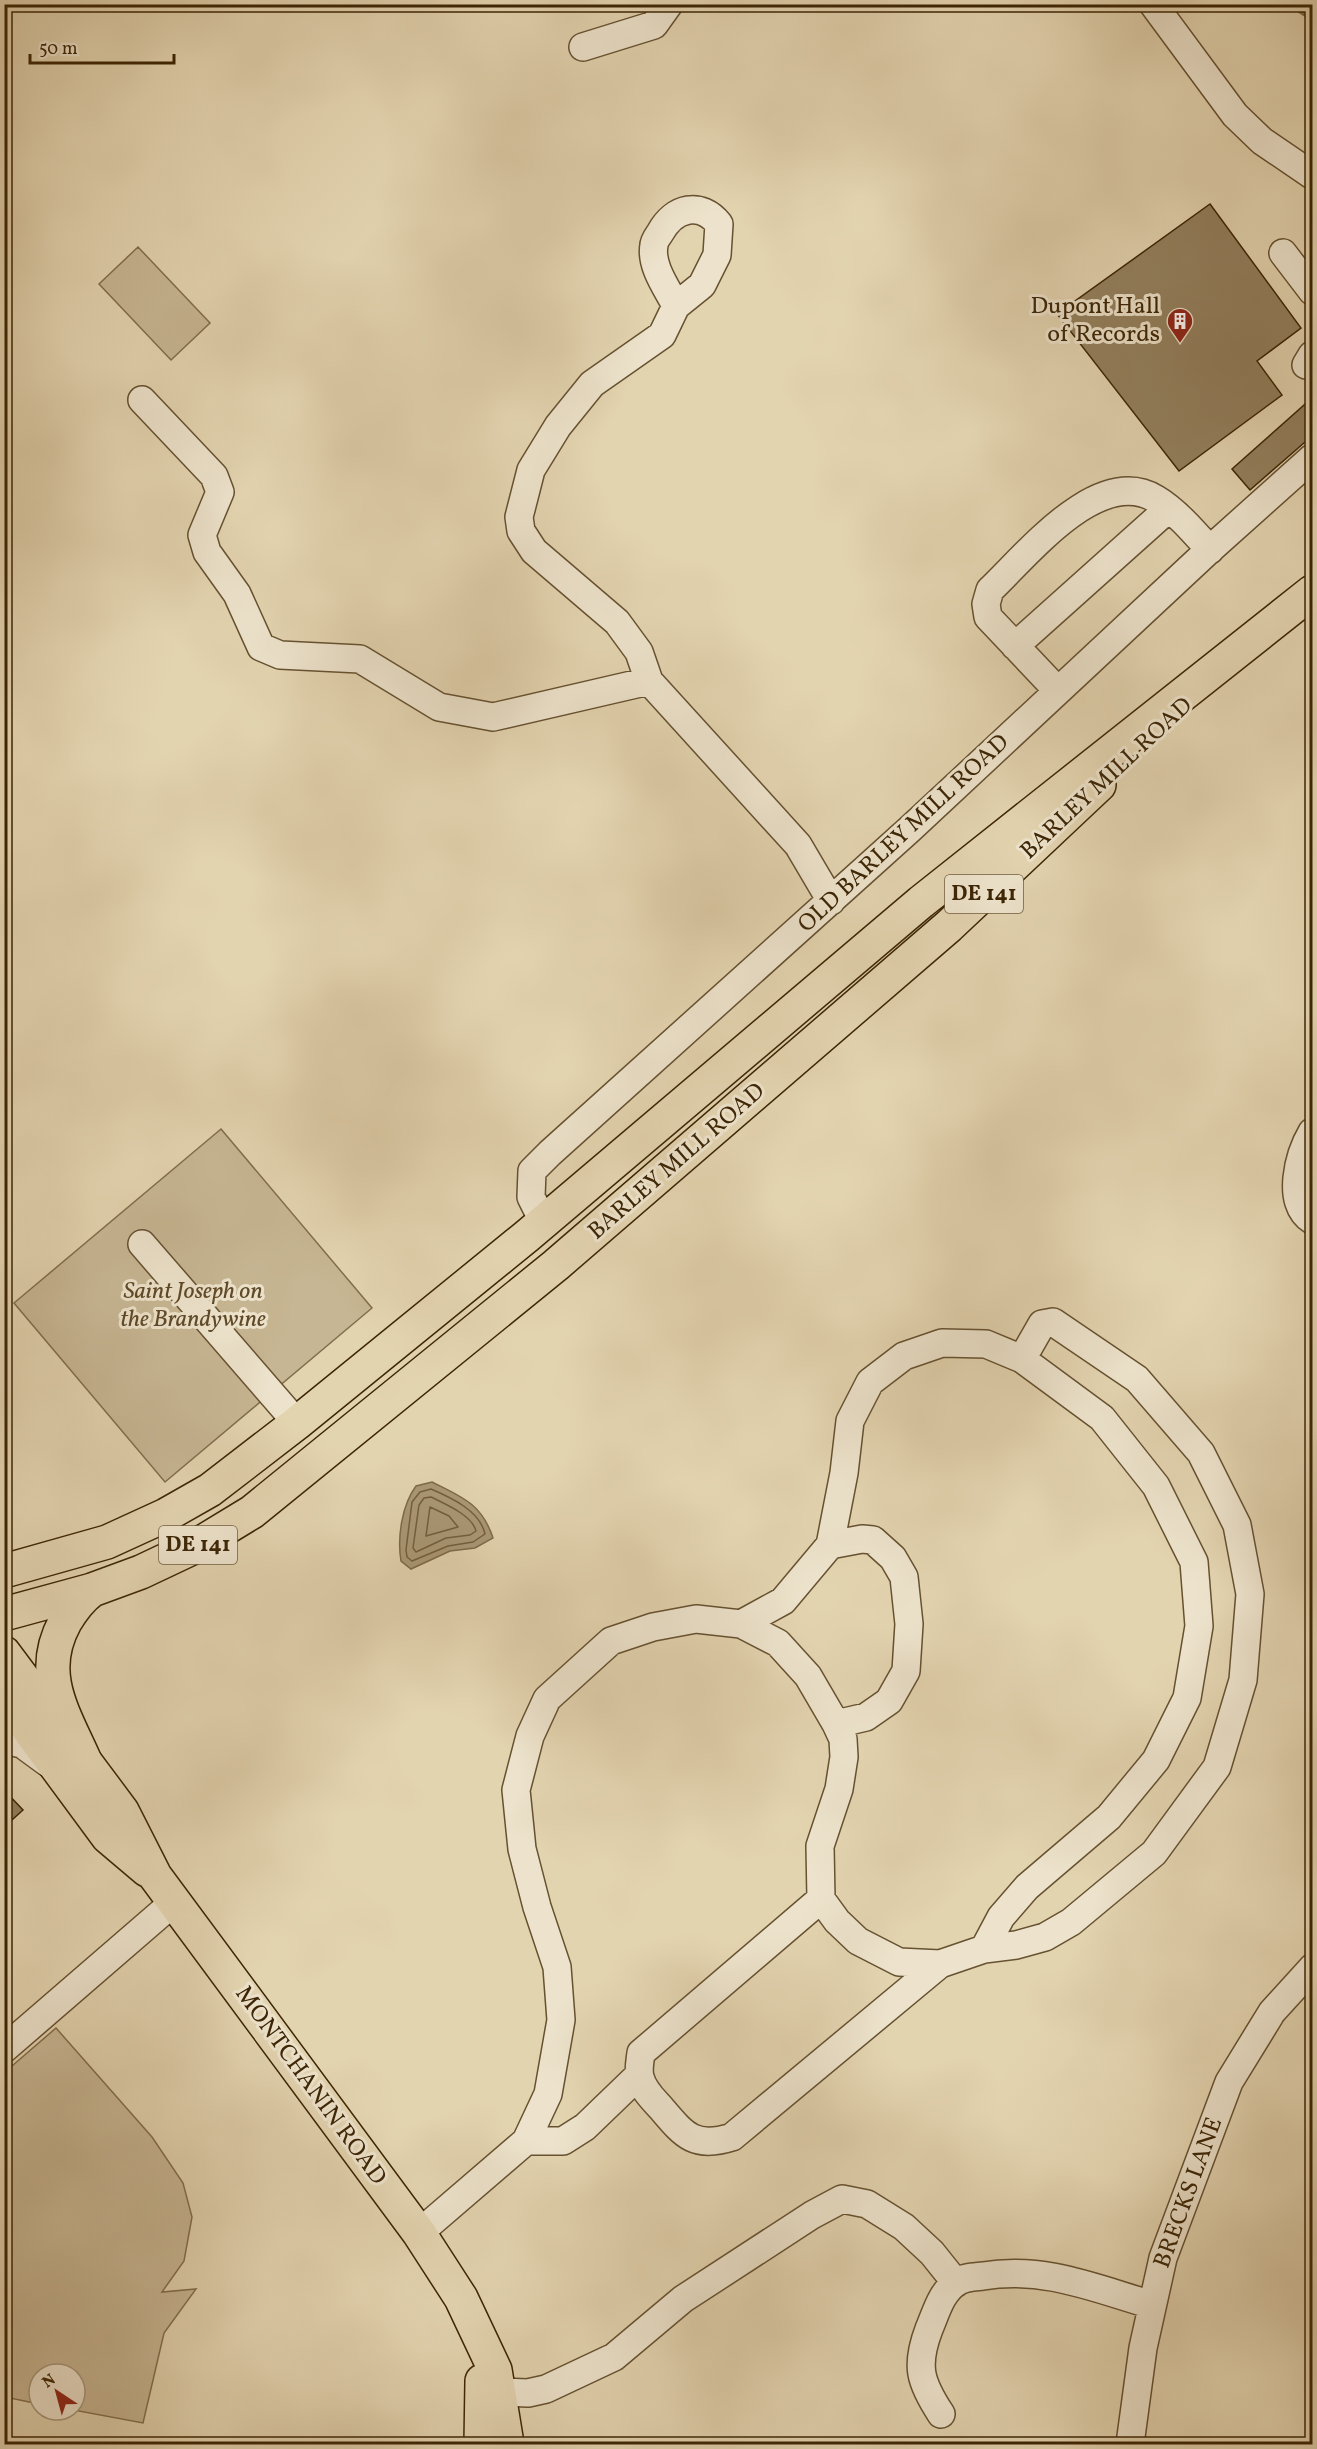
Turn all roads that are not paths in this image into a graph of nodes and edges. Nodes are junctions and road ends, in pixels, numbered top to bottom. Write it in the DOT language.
graph roads {
  1 [pos="669,4"];
  2 [pos="1154,4"];
  3 [pos="584,47"];
  4 [pos="1310,171"];
  5 [pos="1283,253"];
  6 [pos="1312,291"];
  7 [pos="676,306"];
  8 [pos="142,400"];
  9 [pos="1312,458"];
  10 [pos="1167,509"];
  11 [pos="1210,550"];
  12 [pos="1312,592"];
  13 [pos="1286,614"];
  14 [pos="1016,646"];
  15 [pos="649,681"];
  16 [pos="1058,691"];
  17 [pos="831,901"];
  18 [pos="1312,1132"];
  19 [pos="1312,1220"];
  20 [pos="543,1221"];
  21 [pos="142,1244"];
  22 [pos="1022,1359"];
  23 [pos="364,1422"];
  24 [pos="297,1423"];
  25 [pos="830,1545"];
  26 [pos="4,1572"];
  27 [pos="92,1590"];
  28 [pos="4,1614"];
  29 [pos="741,1624"];
  30 [pos="4,1653"];
  31 [pos="4,1695"];
  32 [pos="836,1724"];
  33 [pos="4,1740"];
  34 [pos="78,1773"];
  35 [pos="821,1899"];
  36 [pos="174,1902"];
  37 [pos="984,1949"];
  38 [pos="940,1964"];
  39 [pos="1312,1968"];
  40 [pos="4,2049"];
  41 [pos="639,2075"];
  42 [pos="526,2141"];
  43 [pos="419,2233"];
  44 [pos="956,2283"];
  45 [pos="1152,2305"];
  46 [pos="491,2388"];
  47 [pos="941,2414"];
  48 [pos="464,2445"];
  49 [pos="481,2445"];
  50 [pos="507,2445"];
  51 [pos="517,2445"];
  52 [pos="1130,2445"];
  1 -- 3 [label="street"];
  2 -- 4 [label="street"];
  5 -- 6 [label="street"];
  7 -- 15 [label="street"];
  8 -- 15 [label="street"];
  9 -- 11 [label="street, OLD BARLEY MILL ROAD"];
  10 -- 11 [label="street"];
  10 -- 14 [label="street"];
  10 -- 14 [label="street"];
  11 -- 16 [label="street, OLD BARLEY MILL ROAD"];
  12 -- 13 [label="main road, BARLEY MILL ROAD / DE 141"];
  13 -- 20 [label="main road, BARLEY MILL ROAD / DE 141"];
  13 -- 23 [label="main road, BARLEY MILL ROAD / DE 141"];
  14 -- 16 [label="street"];
  15 -- 17 [label="street"];
  16 -- 17 [label="street, OLD BARLEY MILL ROAD"];
  17 -- 20 [label="street, OLD BARLEY MILL ROAD"];
  18 -- 19 [label="street"];
  20 -- 23 [label="main road"];
  20 -- 24 [label="main road, BARLEY MILL ROAD / DE 141"];
  21 -- 24 [label="street"];
  22 -- 25 [label="street"];
  22 -- 37 [label="street"];
  22 -- 37 [label="street"];
  23 -- 27 [label="main road, BARLEY MILL ROAD / DE 141"];
  24 -- 26 [label="main road, BARLEY MILL ROAD / DE 141"];
  25 -- 29 [label="street"];
  25 -- 32 [label="street"];
  27 -- 28 [label="main road, BARLEY MILL ROAD / DE 141"];
  27 -- 34 [label="main road"];
  29 -- 32 [label="street"];
  29 -- 42 [label="street"];
  30 -- 34 [label="main road, MONTCHANIN ROAD"];
  31 -- 34 [label="main road, MONTCHANIN ROAD"];
  32 -- 35 [label="street"];
  33 -- 34 [label="street"];
  34 -- 36 [label="main road, MONTCHANIN ROAD"];
  35 -- 38 [label="street"];
  35 -- 41 [label="street"];
  36 -- 40 [label="street"];
  36 -- 43 [label="main road, MONTCHANIN ROAD"];
  37 -- 38 [label="street"];
  38 -- 41 [label="street"];
  39 -- 45 [label="street, BRECKS LANE"];
  41 -- 42 [label="street"];
  42 -- 43 [label="street"];
  43 -- 46 [label="main road, MONTCHANIN ROAD"];
  44 -- 45 [label="street"];
  44 -- 46 [label="street"];
  44 -- 47 [label="street"];
  45 -- 52 [label="street, BRECKS LANE"];
  46 -- 48 [label="main road"];
  46 -- 49 [label="main road, MONTCHANIN ROAD"];
  46 -- 50 [label="main road, MONTCHANIN ROAD"];
  46 -- 51 [label="main road"];
}
